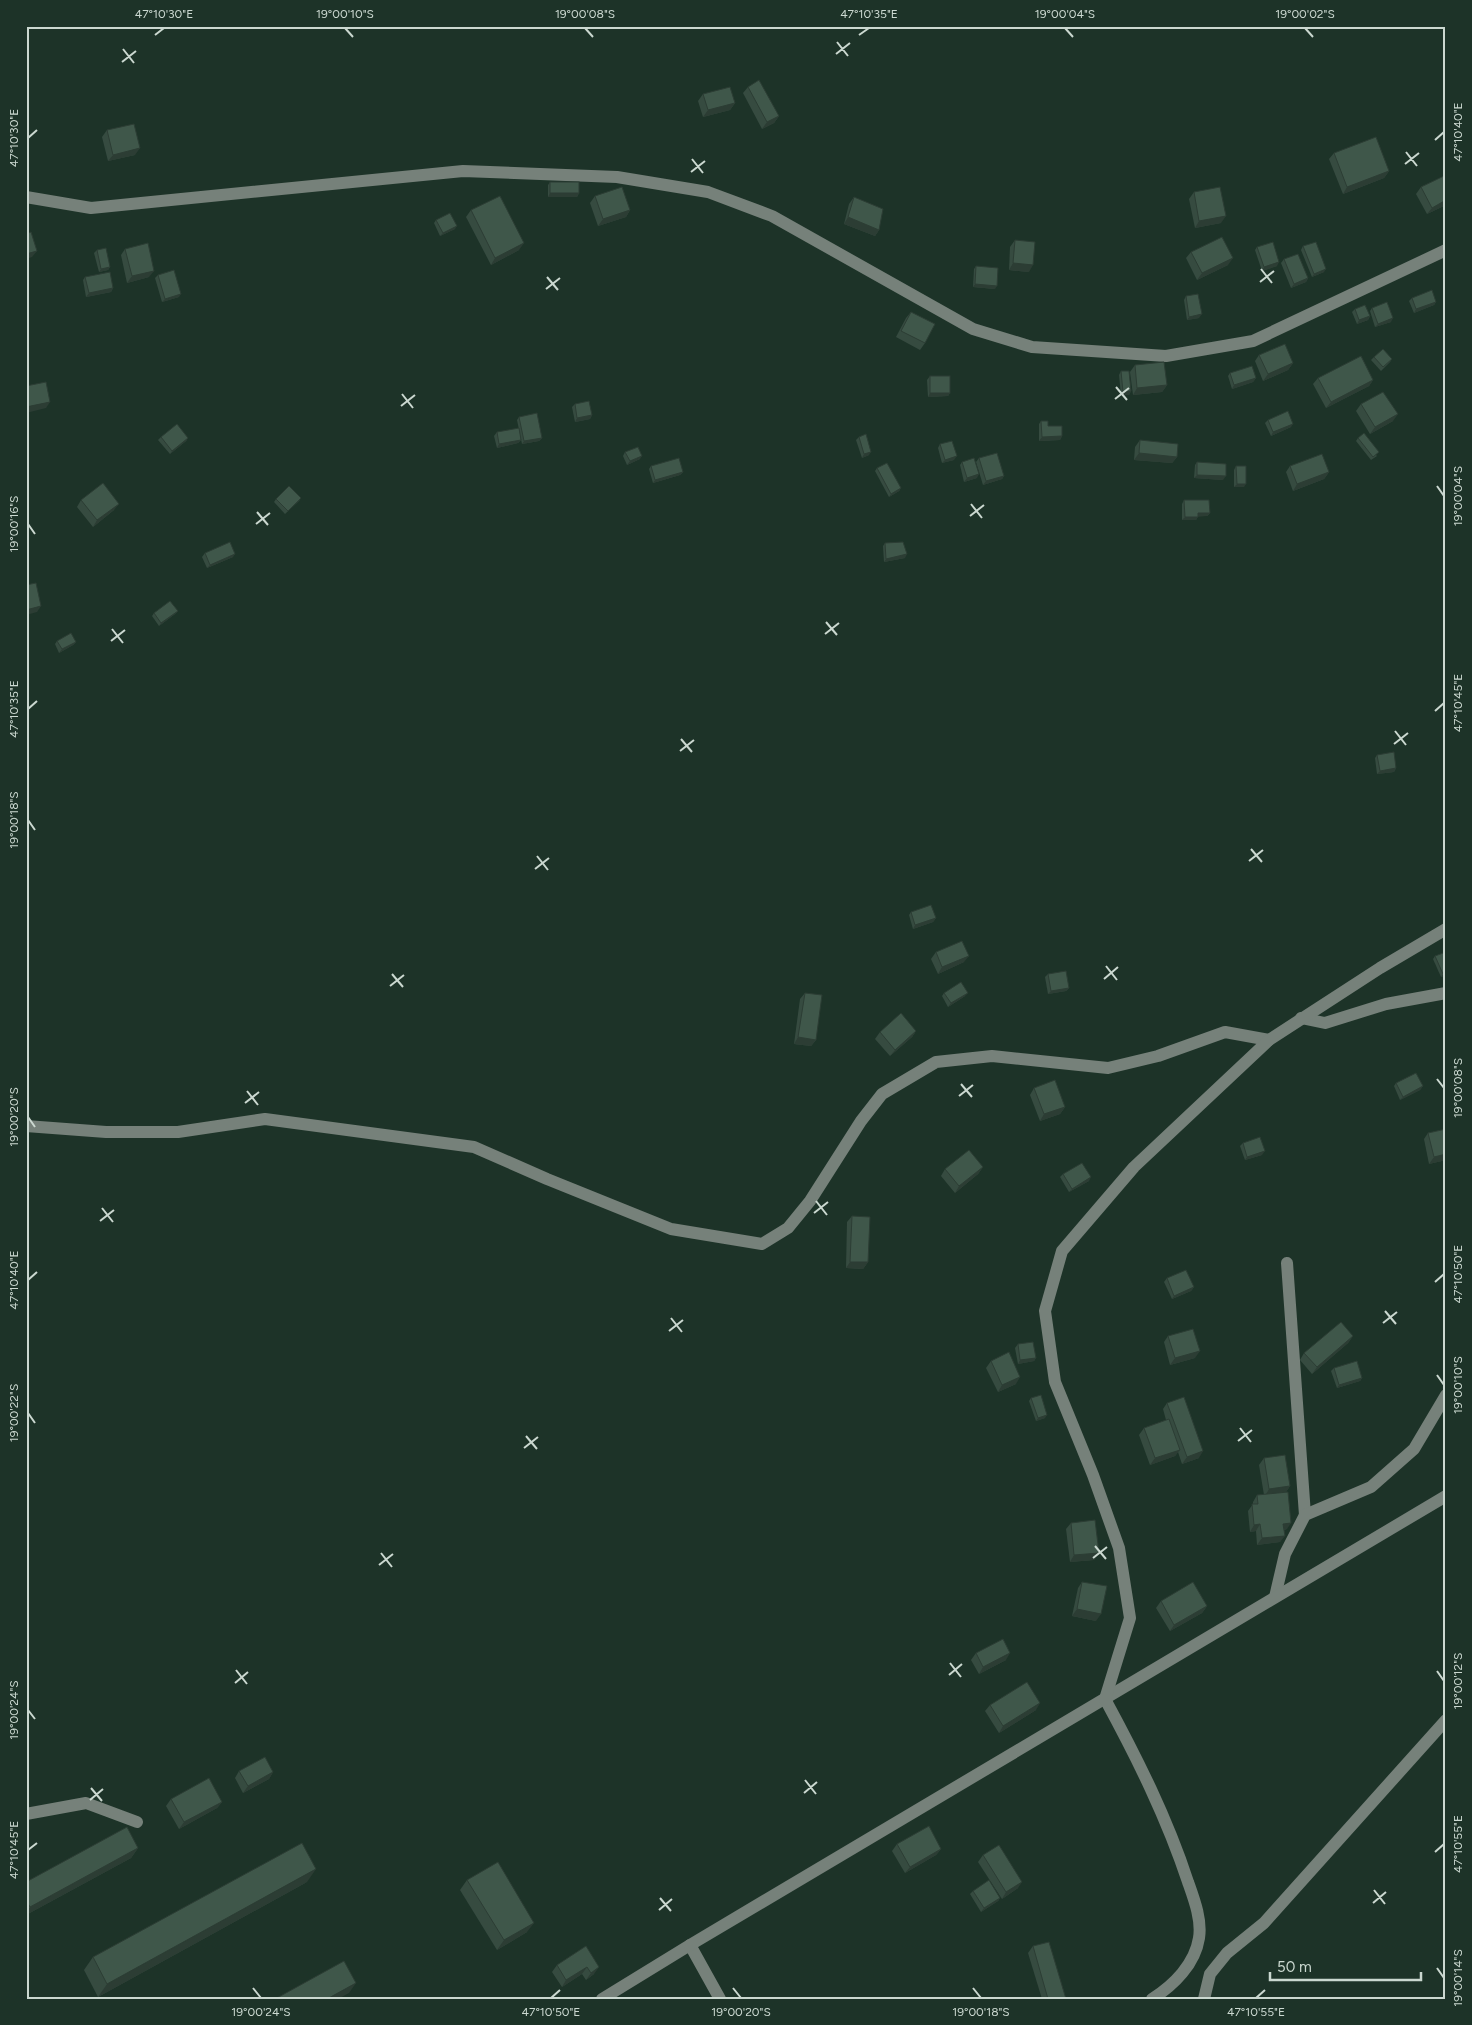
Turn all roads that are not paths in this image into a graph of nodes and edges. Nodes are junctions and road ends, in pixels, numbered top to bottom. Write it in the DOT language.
graph roads {
  1 [pos="26,197"];
  2 [pos="1446,250"];
  3 [pos="1446,929"];
  4 [pos="1446,993"];
  5 [pos="1301,1018"];
  6 [pos="1269,1040"];
  7 [pos="26,1126"];
  8 [pos="1287,1263"];
  9 [pos="1446,1394"];
  10 [pos="1446,1496"];
  11 [pos="1304,1515"];
  12 [pos="1275,1597"];
  13 [pos="1105,1698"];
  14 [pos="1446,1720"];
  15 [pos="26,1814"];
  16 [pos="137,1822"];
  17 [pos="690,1945"];
  18 [pos="1191,1963"];
  19 [pos="1210,1974"];
  20 [pos="602,1999"];
  21 [pos="720,1999"];
  22 [pos="1152,1999"];
  23 [pos="1204,1999"];
  1 -- 2 [label="street"];
  3 -- 5 [label="street"];
  4 -- 5 [label="street"];
  5 -- 6 [label="street"];
  6 -- 7 [label="street"];
  6 -- 13 [label="street"];
  8 -- 11 [label="street"];
  9 -- 11 [label="street"];
  10 -- 12 [label="street"];
  11 -- 12 [label="street"];
  12 -- 13 [label="street"];
  13 -- 17 [label="street"];
  13 -- 18 [label="street"];
  14 -- 19 [label="street"];
  15 -- 16 [label="street"];
  17 -- 20 [label="street"];
  17 -- 21 [label="street"];
  18 -- 19 [label="street"];
  18 -- 22 [label="street"];
  19 -- 23 [label="street"];
}
